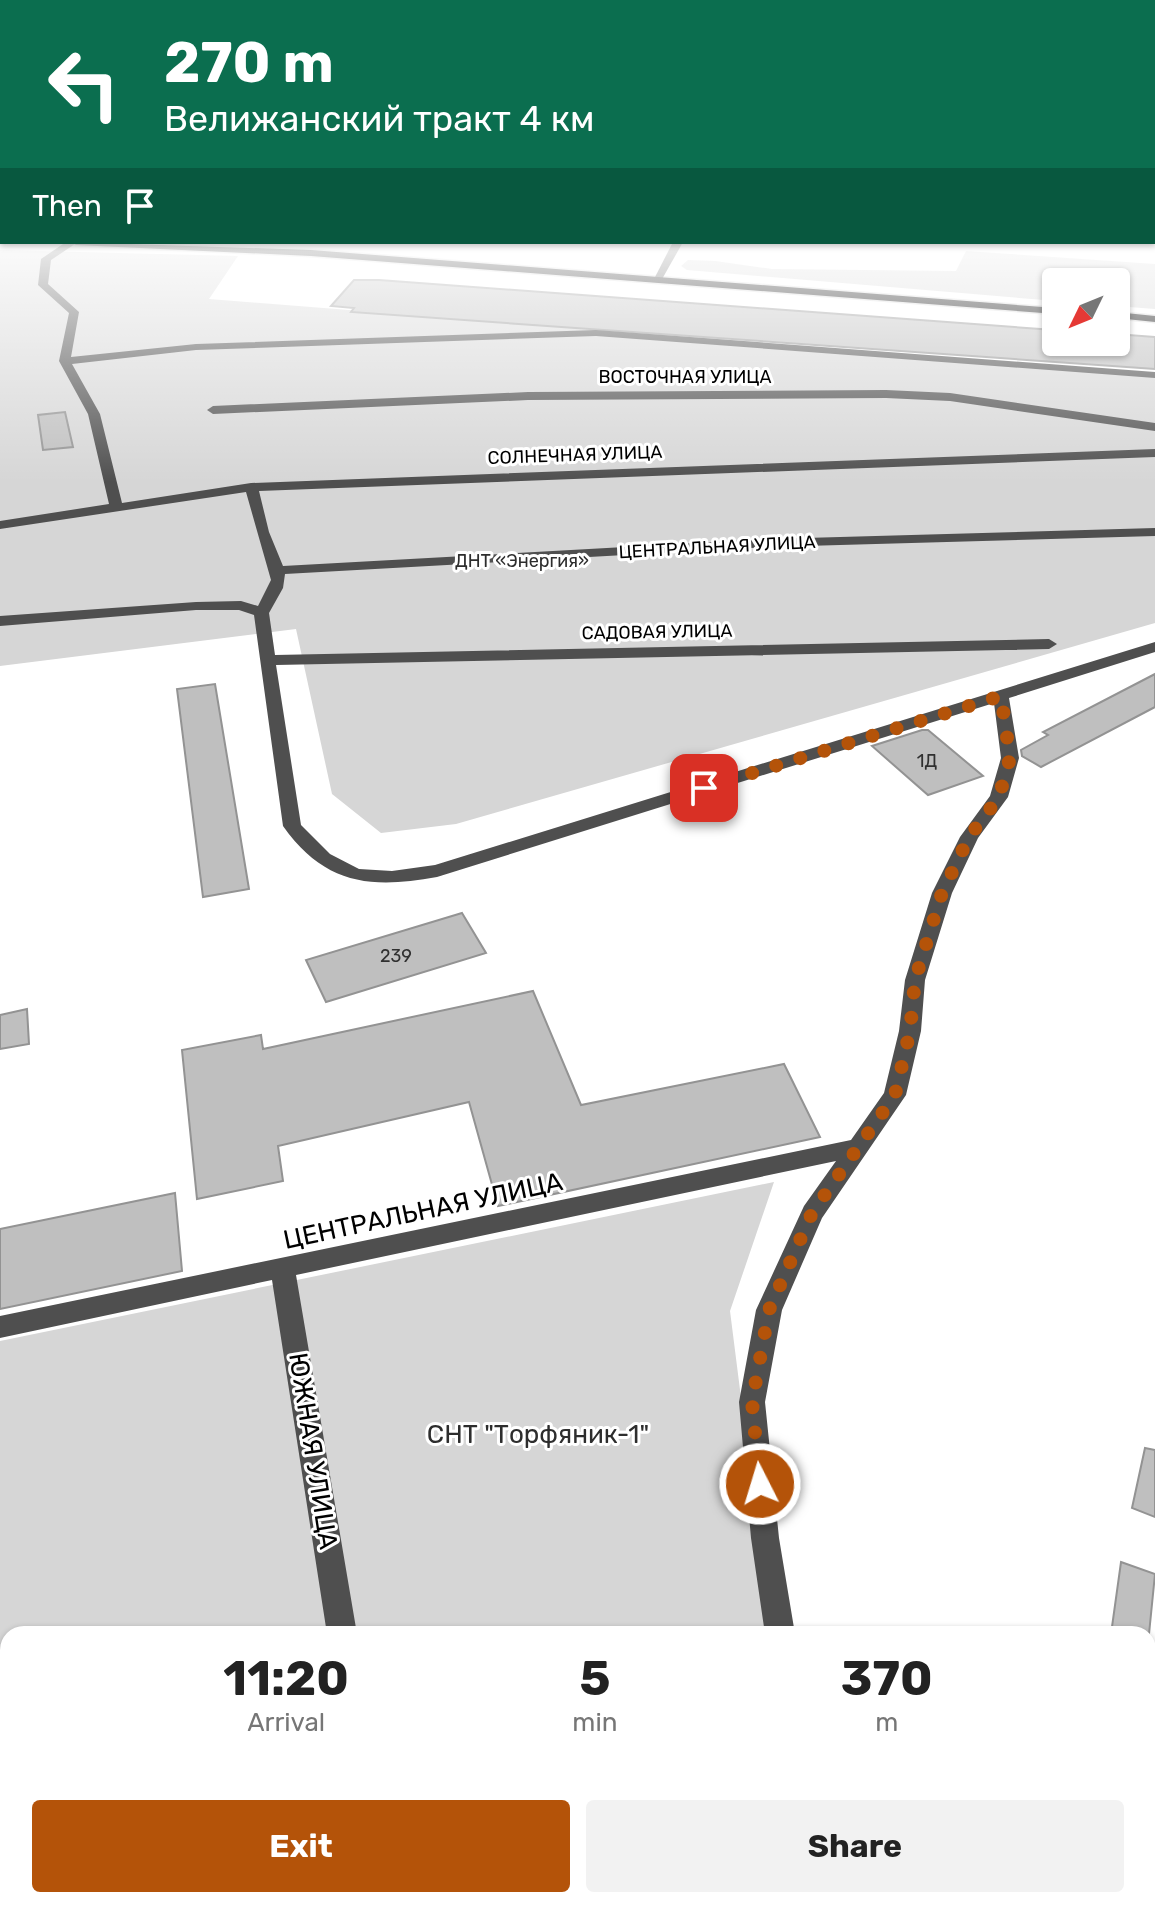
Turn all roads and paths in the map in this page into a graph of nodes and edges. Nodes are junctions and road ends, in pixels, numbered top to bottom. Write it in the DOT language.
graph roads {
  1 [pos="65,304"];
  2 [pos="969,304"];
  3 [pos="1042,310"];
  4 [pos="1130,316"];
  5 [pos="1155,319"];
  6 [pos="65,361"];
  7 [pos="1155,375"];
  8 [pos="951,378"];
  9 [pos="213,410"];
  10 [pos="1155,427"];
  11 [pos="1155,453"];
  12 [pos="251,487"];
  13 [pos="116,507"];
  14 [pos="0,525"];
  15 [pos="1155,532"];
  16 [pos="280,570"];
  17 [pos="261,613"];
  18 [pos="0,621"];
  19 [pos="1049,644"];
  20 [pos="1155,647"];
  21 [pos="266,660"];
  22 [pos="1001,696"];
  23 [pos="857,1148"];
  24 [pos="283,1269"];
  25 [pos="0,1327"];
  26 [pos="341,1626"];
  27 [pos="779,1626"];
  1 -- 6 [label="street"];
  2 -- 3 [label="main road"];
  4 -- 5 [label="main road"];
  6 -- 8 [label="street, ВОСТОЧНАЯ УЛИЦА"];
  6 -- 13 [label="street"];
  7 -- 8 [label="street, ВОСТОЧНАЯ УЛИЦА"];
  8 -- 9 [label="street, ВОСТОЧНАЯ УЛИЦА"];
  8 -- 10 [label="street, ВОСТОЧНАЯ УЛИЦА"];
  11 -- 12 [label="street, СОЛНЕЧНАЯ УЛИЦА"];
  12 -- 13 [label="street, СОЛНЕЧНАЯ УЛИЦА"];
  12 -- 16 [label="street"];
  13 -- 14 [label="street, СОЛНЕЧНАЯ УЛИЦА"];
  15 -- 16 [label="street, ЦЕНТРАЛЬНАЯ УЛИЦА"];
  16 -- 17 [label="street"];
  17 -- 18 [label="street"];
  17 -- 21 [label="street"];
  19 -- 21 [label="street, САДОВАЯ УЛИЦА"];
  20 -- 22 [label="street"];
  21 -- 22 [label="street"];
  22 -- 23 [label="street"];
  23 -- 24 [label="street, ЦЕНТРАЛЬНАЯ УЛИЦА"];
  23 -- 27 [label="street"];
  24 -- 25 [label="street, ЦЕНТРАЛЬНАЯ УЛИЦА"];
  24 -- 26 [label="street, ЮЖНАЯ УЛИЦА"];
}
